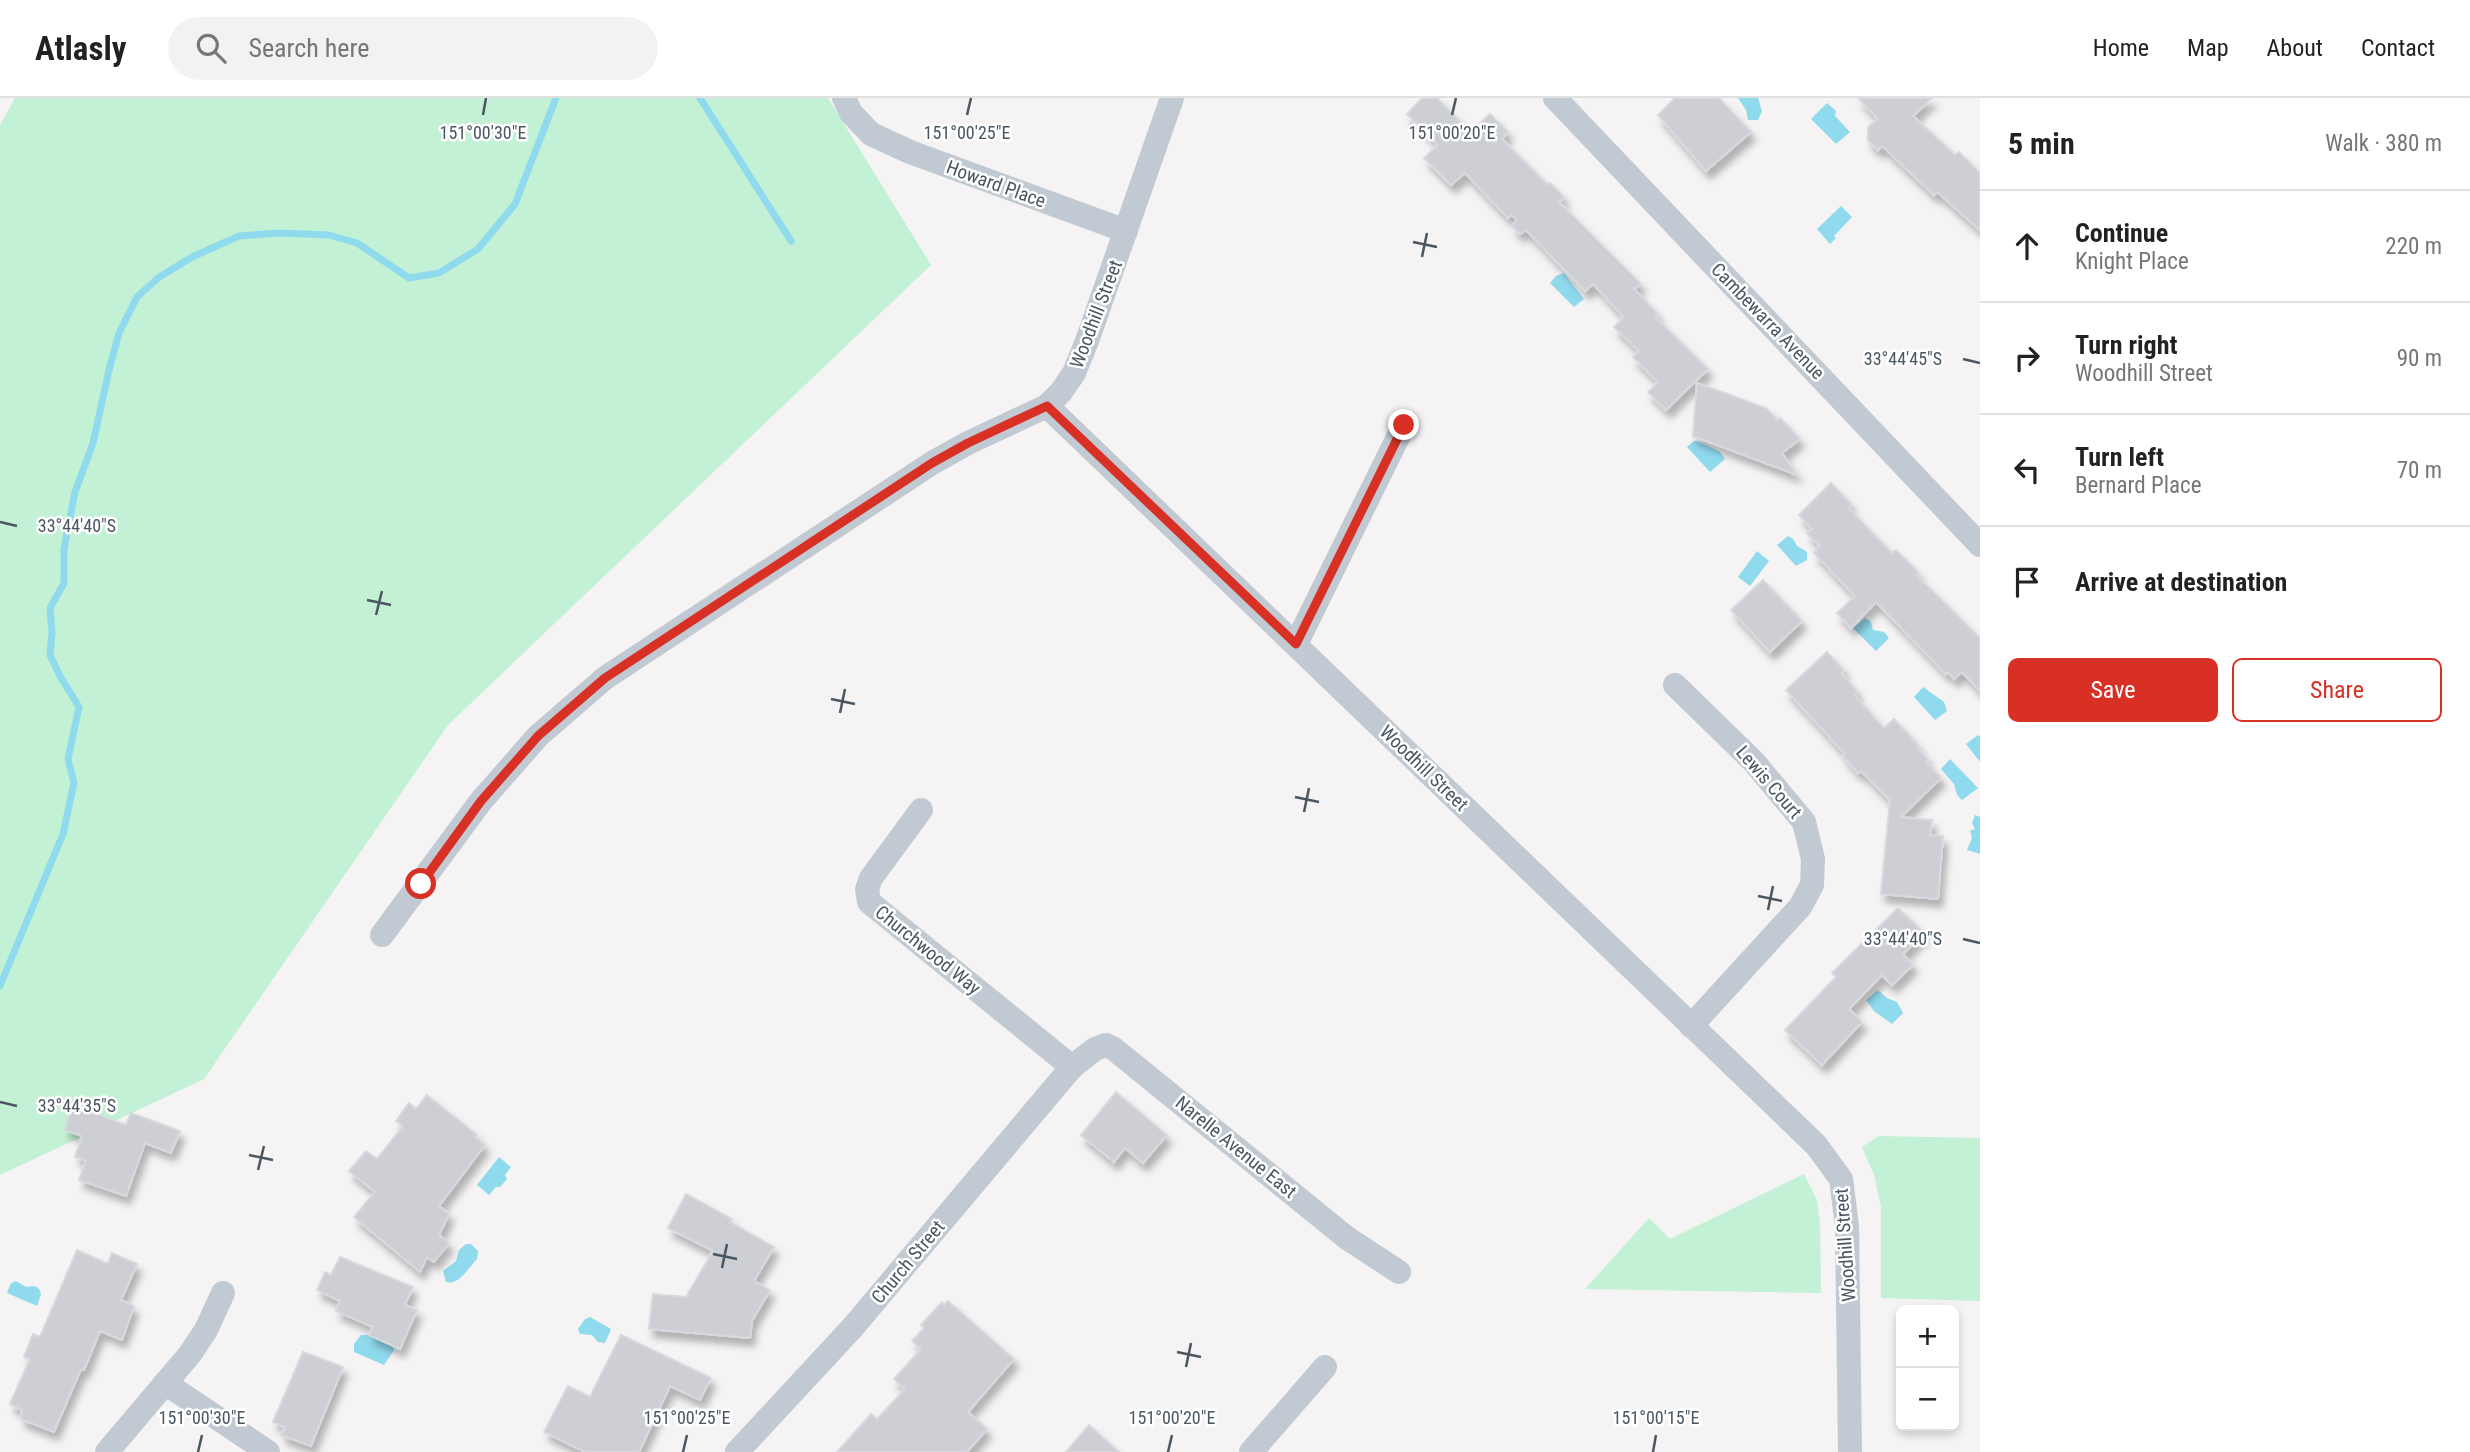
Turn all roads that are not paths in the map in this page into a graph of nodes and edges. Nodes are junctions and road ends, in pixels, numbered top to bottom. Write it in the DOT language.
graph roads {
  1 [pos="844,98"];
  2 [pos="1172,98"];
  3 [pos="1555,98"];
  4 [pos="1126,231"];
  5 [pos="1047,406"];
  6 [pos="1404,425"];
  7 [pos="1980,545"];
  8 [pos="1296,644"];
  9 [pos="1675,685"];
  10 [pos="921,810"];
  11 [pos="382,935"];
  12 [pos="1691,1026"];
  13 [pos="1072,1067"];
  14 [pos="1399,1272"];
  15 [pos="223,1293"];
  16 [pos="1325,1367"];
  17 [pos="165,1383"];
  18 [pos="107,1452"];
  19 [pos="268,1452"];
  20 [pos="737,1452"];
  21 [pos="1251,1452"];
  22 [pos="1850,1452"];
  1 -- 4 [label="street, Howard Place"];
  2 -- 4 [label="street, Woodhill Street"];
  3 -- 7 [label="street, Cambewarra Avenue"];
  4 -- 5 [label="street, Woodhill Street"];
  5 -- 8 [label="street, Woodhill Street"];
  5 -- 11 [label="street"];
  6 -- 8 [label="street"];
  8 -- 12 [label="street, Woodhill Street"];
  9 -- 12 [label="street, Lewis Court"];
  10 -- 13 [label="street, Churchwood Way"];
  12 -- 22 [label="street, Woodhill Street"];
  13 -- 14 [label="street, Narelle Avenue East"];
  13 -- 20 [label="street, Church Street"];
  15 -- 17 [label="street"];
  16 -- 21 [label="street"];
  17 -- 18 [label="street"];
  17 -- 19 [label="street"];
}
